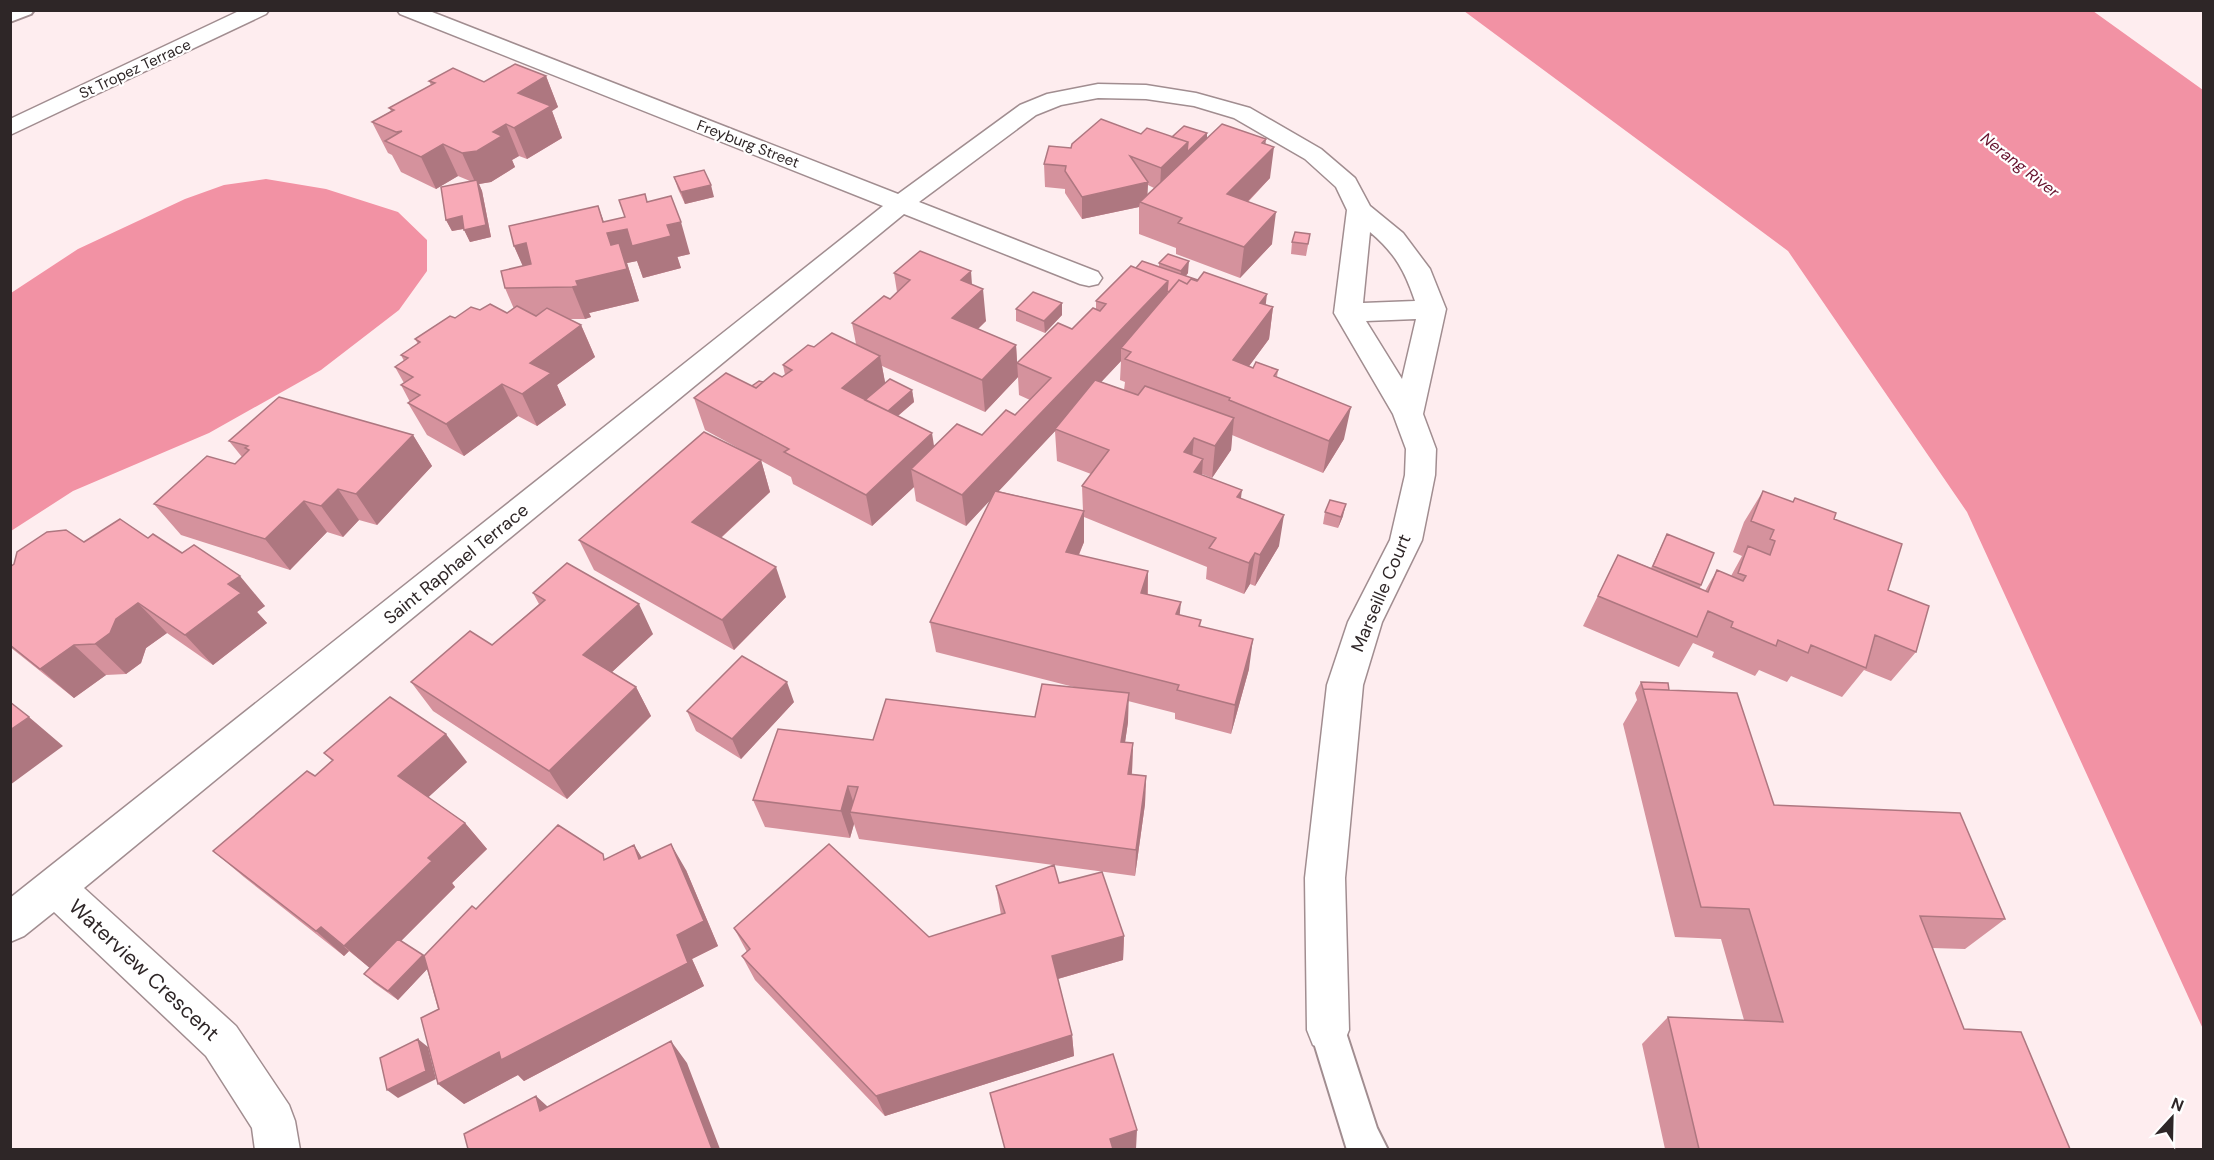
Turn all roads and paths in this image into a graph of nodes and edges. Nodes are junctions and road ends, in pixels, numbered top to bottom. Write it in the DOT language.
graph roads {
  1 [pos="25,10"];
  2 [pos="259,10"];
  3 [pos="407,10"];
  4 [pos="10,17"];
  5 [pos="10,128"];
  6 [pos="901,204"];
  7 [pos="1360,210"];
  8 [pos="1089,278"];
  9 [pos="1431,309"];
  10 [pos="1348,313"];
  11 [pos="1408,414"];
  12 [pos="55,887"];
  13 [pos="10,923"];
  14 [pos="1328,1030"];
  15 [pos="278,1149"];
  16 [pos="1369,1149"];
  1 -- 4 [label="lane"];
  2 -- 5 [label="street, St Tropez Terrace"];
  3 -- 6 [label="street, Freyburg Street"];
  6 -- 7 [label="street, Saint Raphael Terrace"];
  6 -- 8 [label="street, Freyburg Street"];
  6 -- 12 [label="street, Saint Raphael Terrace"];
  7 -- 9 [label="street"];
  7 -- 10 [label="street"];
  9 -- 10 [label="street"];
  9 -- 11 [label="street"];
  10 -- 11 [label="street, Marseille Court"];
  11 -- 14 [label="street, Marseille Court"];
  12 -- 13 [label="street, Saint Raphael Terrace"];
  12 -- 15 [label="street, Waterview Crescent"];
  14 -- 16 [label="lane"];
}
